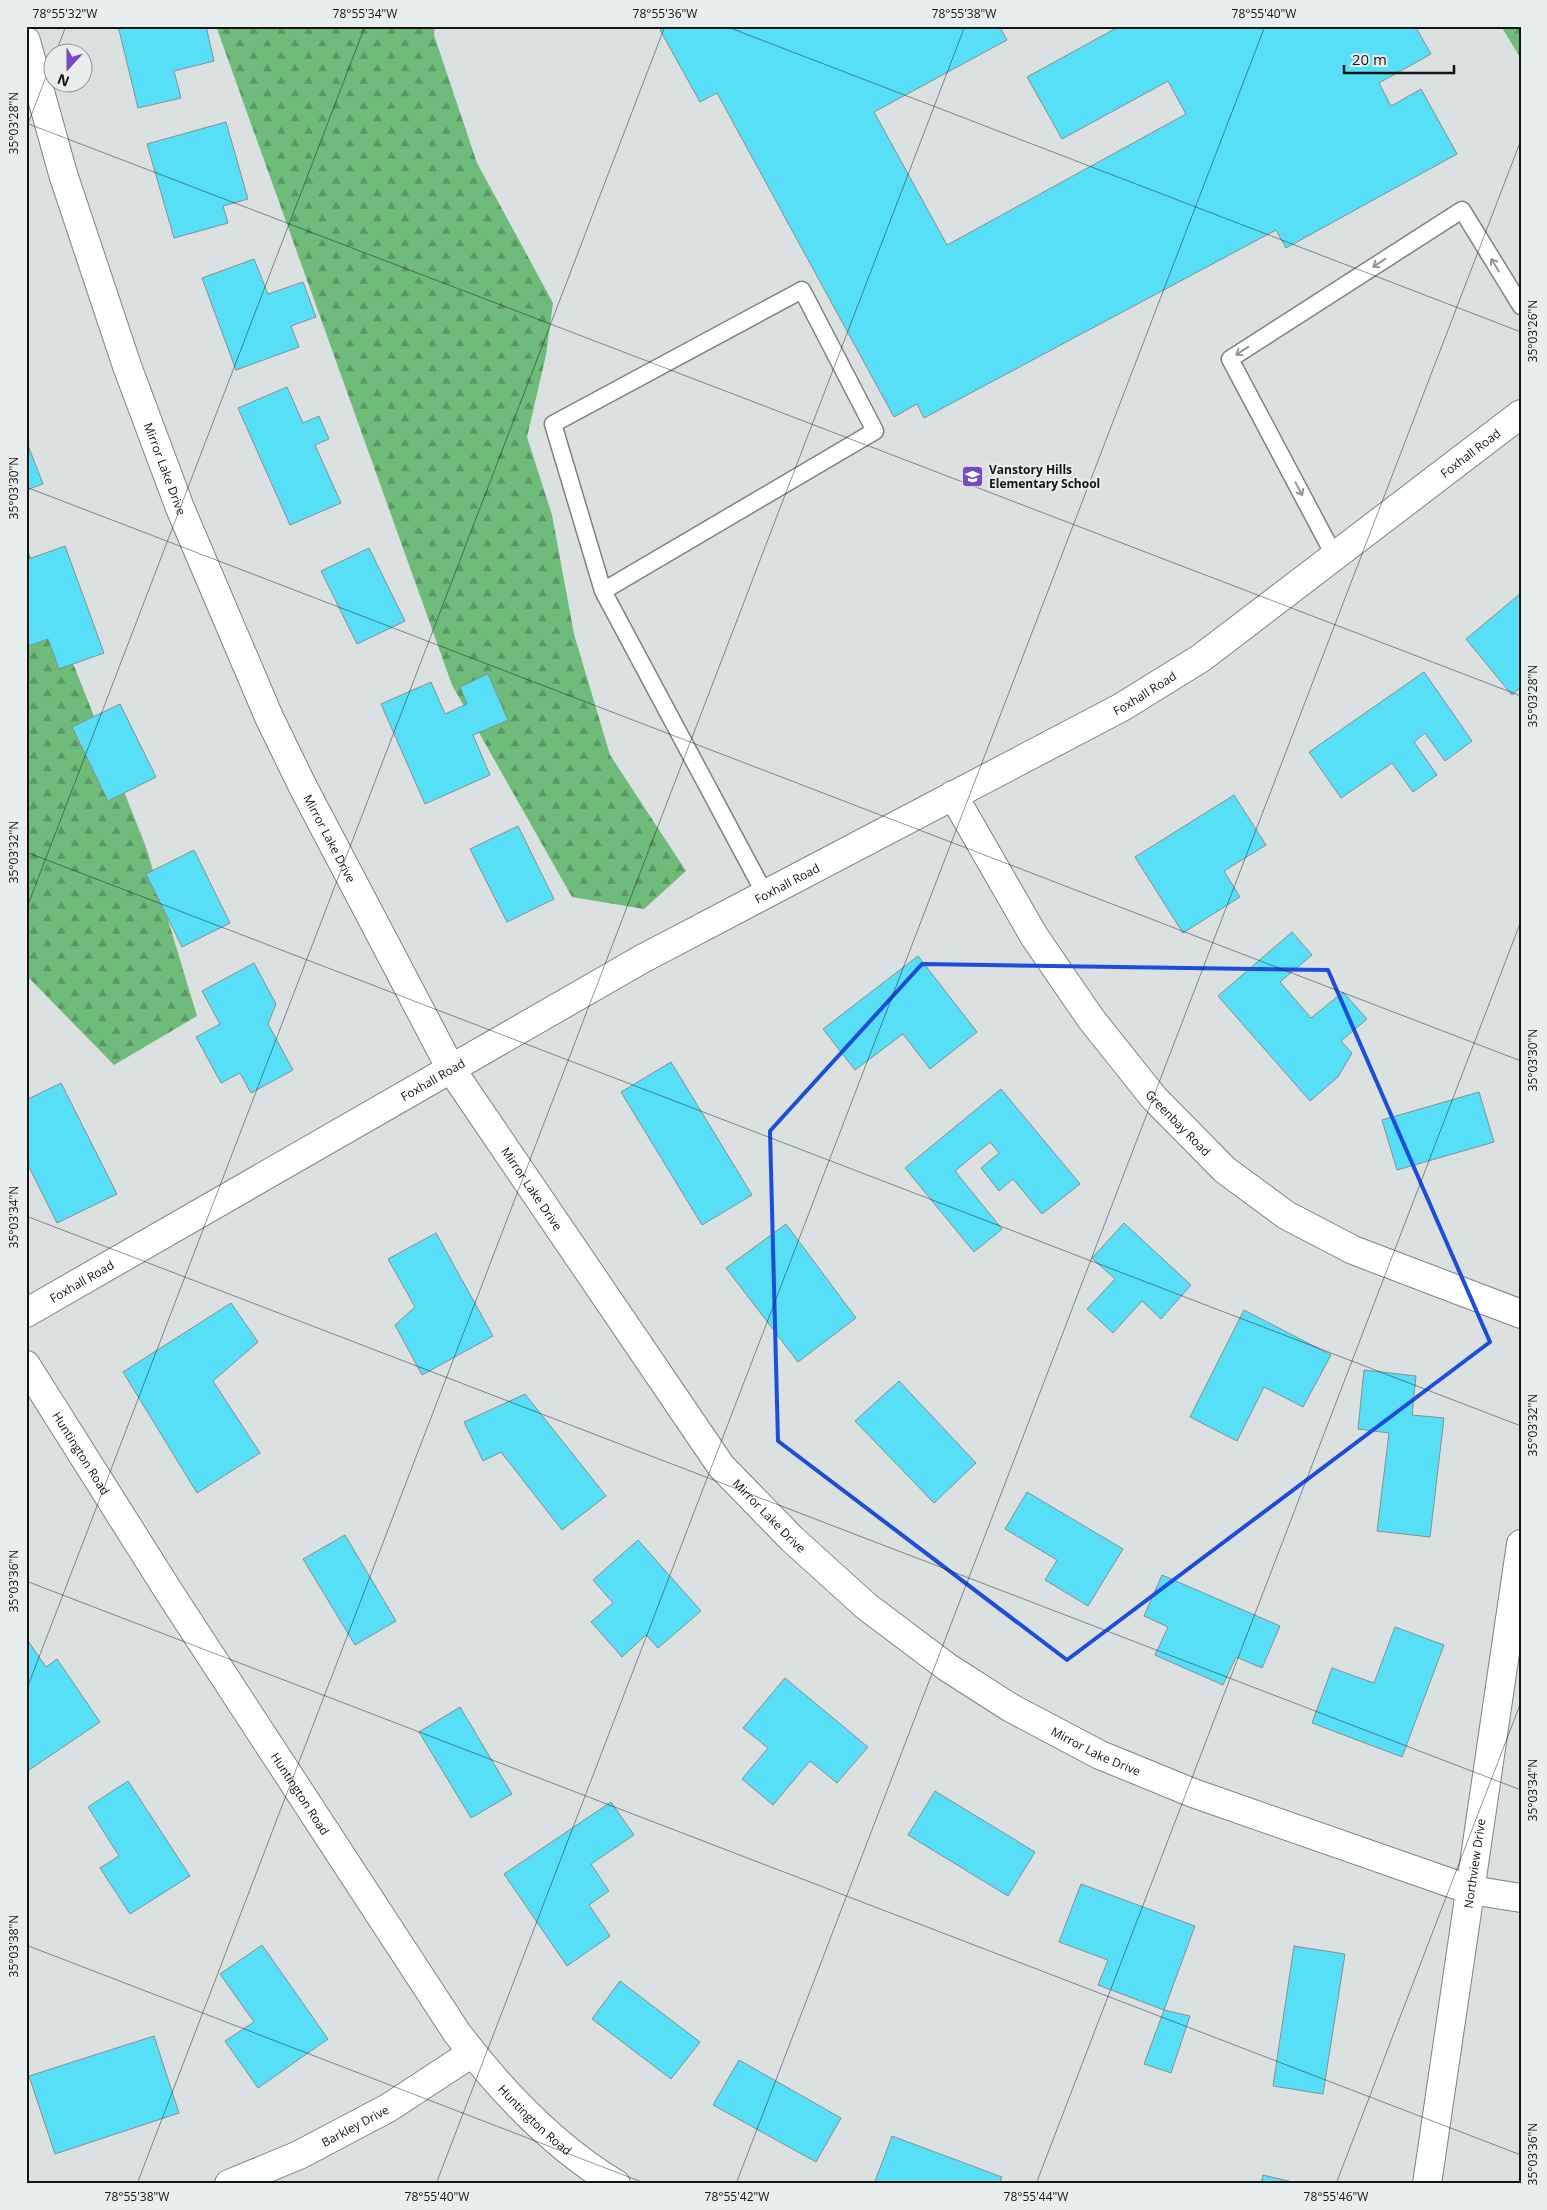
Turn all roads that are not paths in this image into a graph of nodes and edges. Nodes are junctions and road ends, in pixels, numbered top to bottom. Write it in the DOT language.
graph roads {
  1 [pos="26,41"];
  2 [pos="1521,306"];
  3 [pos="1521,414"];
  4 [pos="1335,557"];
  5 [pos="603,591"];
  6 [pos="954,795"];
  7 [pos="765,894"];
  8 [pos="451,1069"];
  9 [pos="26,1313"];
  10 [pos="1521,1314"];
  11 [pos="26,1365"];
  12 [pos="1521,1544"];
  13 [pos="1471,1890"];
  14 [pos="1521,1898"];
  15 [pos="472,2053"];
  16 [pos="229,2184"];
  17 [pos="616,2184"];
  18 [pos="1427,2184"];
  1 -- 8 [label="street, Mirror Lake Drive"];
  2 -- 4 [label="lane, one-way"];
  3 -- 4 [label="street, Foxhall Road"];
  4 -- 6 [label="street, Foxhall Road"];
  5 -- 5 [label="lane"];
  5 -- 7 [label="lane"];
  6 -- 7 [label="street, Foxhall Road"];
  6 -- 10 [label="street, Greenbay Road"];
  7 -- 8 [label="street, Foxhall Road"];
  8 -- 9 [label="street, Foxhall Road"];
  8 -- 13 [label="street, Mirror Lake Drive"];
  11 -- 15 [label="street, Huntington Road"];
  12 -- 13 [label="street, Northview Drive"];
  13 -- 14 [label="street, Mirror Lake Drive"];
  13 -- 18 [label="street, Northview Drive"];
  15 -- 16 [label="street, Barkley Drive"];
  15 -- 17 [label="street, Huntington Road"];
}
